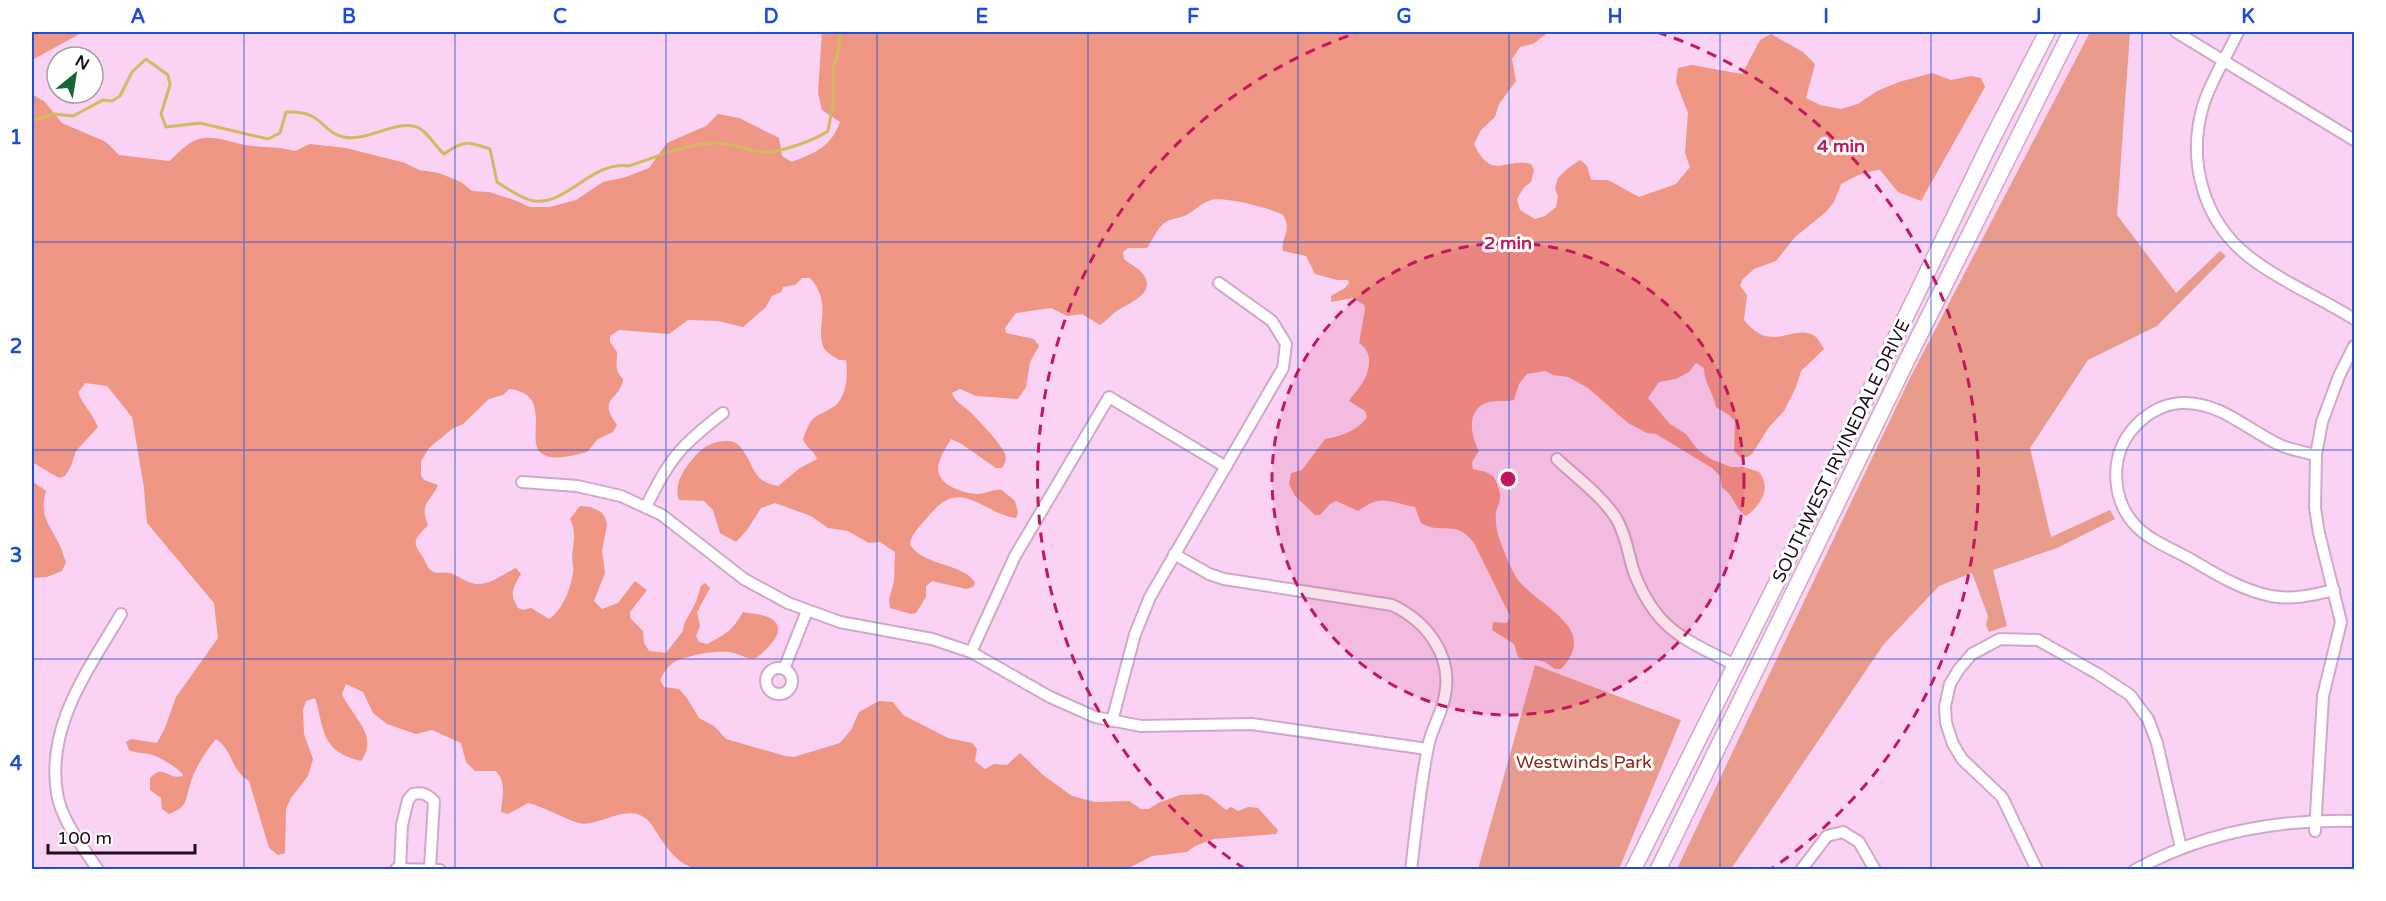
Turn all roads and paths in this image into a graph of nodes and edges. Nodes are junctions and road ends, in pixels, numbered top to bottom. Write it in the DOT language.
graph roads {
  1 [pos="2048,32"];
  2 [pos="2071,32"];
  3 [pos="2176,32"];
  4 [pos="2238,32"];
  5 [pos="2225,60"];
  6 [pos="2355,140"];
  7 [pos="1219,283"];
  8 [pos="2355,319"];
  9 [pos="2355,346"];
  10 [pos="723,413"];
  11 [pos="2316,455"];
  12 [pos="1557,459"];
  13 [pos="1226,467"];
  14 [pos="1826,480"];
  15 [pos="522,482"];
  16 [pos="1845,489"];
  17 [pos="645,507"];
  18 [pos="1174,554"];
  19 [pos="2334,590"];
  20 [pos="807,611"];
  21 [pos="122,614"];
  22 [pos="971,652"];
  23 [pos="1735,665"];
  24 [pos="784,669"];
  25 [pos="1112,721"];
  26 [pos="1427,749"];
  27 [pos="2355,821"];
  28 [pos="2315,825"];
  29 [pos="2181,848"];
  30 [pos="400,869"];
  31 [pos="435,869"];
  32 [pos="98,870"];
  33 [pos="394,870"];
  34 [pos="1411,870"];
  35 [pos="1633,870"];
  36 [pos="1658,870"];
  37 [pos="1801,870"];
  38 [pos="1875,870"];
  39 [pos="2037,870"];
  40 [pos="2135,870"];
  1 -- 14 [label="main road, SOUTHWEST IRVINEDALE DRIVE"];
  2 -- 16 [label="main road, SOUTHWEST IRVINEDALE DRIVE"];
  3 -- 5 [label="street"];
  4 -- 5 [label="street"];
  5 -- 6 [label="street"];
  5 -- 8 [label="street"];
  7 -- 13 [label="street"];
  9 -- 11 [label="street"];
  10 -- 17 [label="street"];
  11 -- 19 [label="street"];
  11 -- 19 [label="street"];
  12 -- 23 [label="street"];
  13 -- 18 [label="street"];
  13 -- 22 [label="street"];
  14 -- 16 [label="main road"];
  14 -- 23 [label="main road, SOUTHWEST IRVINEDALE DRIVE"];
  15 -- 17 [label="street"];
  16 -- 36 [label="main road, SOUTHWEST IRVINEDALE DRIVE"];
  17 -- 20 [label="street"];
  18 -- 25 [label="street"];
  18 -- 26 [label="street"];
  19 -- 28 [label="street"];
  20 -- 22 [label="street"];
  20 -- 24 [label="street"];
  21 -- 32 [label="street"];
  22 -- 25 [label="street"];
  23 -- 35 [label="main road, SOUTHWEST IRVINEDALE DRIVE"];
  25 -- 26 [label="street"];
  26 -- 34 [label="street"];
  27 -- 28 [label="street"];
  28 -- 29 [label="street"];
  29 -- 39 [label="street"];
  29 -- 40 [label="street"];
  30 -- 31 [label="street"];
  30 -- 31 [label="street"];
  30 -- 33 [label="street"];
  37 -- 38 [label="street"];
}
